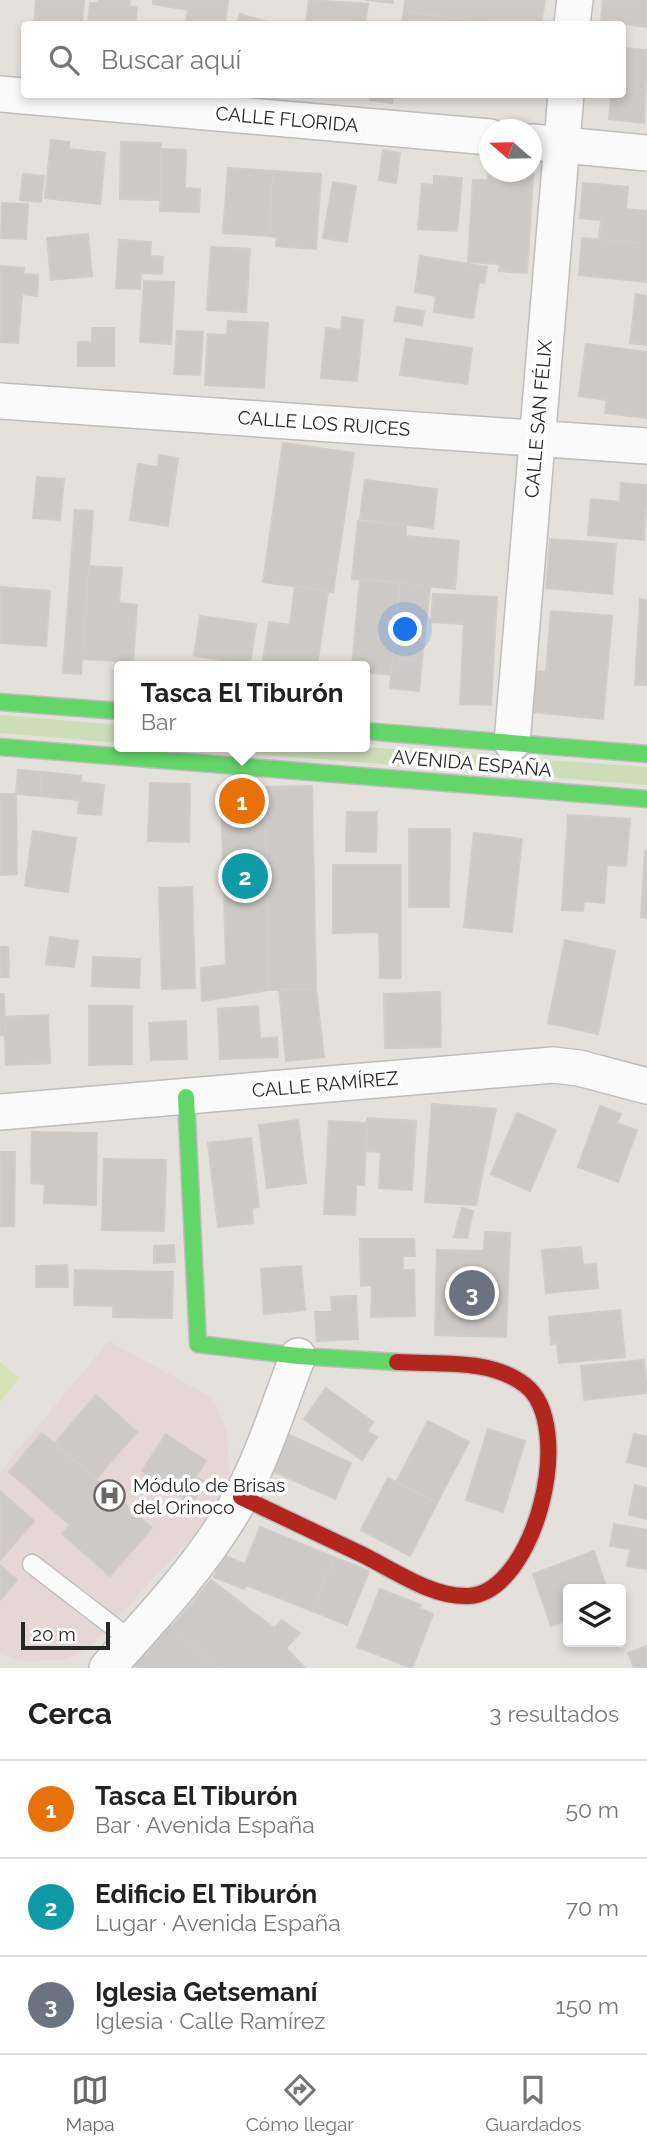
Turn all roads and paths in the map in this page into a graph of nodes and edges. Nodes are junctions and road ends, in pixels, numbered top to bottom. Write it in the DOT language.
graph roads {
  1 [pos="575,0"];
  2 [pos="572,21"];
  3 [pos="0,94"];
  4 [pos="21,96"];
  5 [pos="45,98"];
  6 [pos="564,98"];
  7 [pos="479,136"];
  8 [pos="547,143"];
  9 [pos="647,153"];
  10 [pos="0,401"];
  11 [pos="537,438"];
  12 [pos="647,446"];
  13 [pos="0,702"];
  14 [pos="114,711"];
  15 [pos="370,731"];
  16 [pos="512,743"];
  17 [pos="0,747"];
  18 [pos="647,754"];
  19 [pos="647,799"];
  20 [pos="647,1087"];
  21 [pos="186,1097"];
  22 [pos="0,1112"];
  23 [pos="298,1356"];
  24 [pos="241,1497"];
  25 [pos="32,1564"];
  26 [pos="132,1641"];
  27 [pos="107,1668"];
  1 -- 2 [label="street"];
  3 -- 4 [label="street, CALLE FLORIDA"];
  5 -- 7 [label="street, CALLE FLORIDA"];
  6 -- 8 [label="street, CALLE SAN FÉLIX"];
  8 -- 9 [label="street"];
  8 -- 11 [label="street, CALLE SAN FÉLIX"];
  10 -- 11 [label="street, CALLE LOS RUICES"];
  11 -- 12 [label="street, CALLE LOS RUICES"];
  11 -- 16 [label="street, CALLE SAN FÉLIX"];
  13 -- 14 [label="street"];
  15 -- 16 [label="street, AVENIDA ESPAÑA"];
  16 -- 18 [label="street, AVENIDA ESPAÑA"];
  17 -- 19 [label="street, AVENIDA ESPAÑA"];
  20 -- 21 [label="street, CALLE RAMÍREZ"];
  21 -- 22 [label="street, CALLE RAMÍREZ"];
  21 -- 23 [label="street"];
  23 -- 24 [label="street"];
  23 -- 24 [label="street"];
  24 -- 26 [label="street"];
  25 -- 26 [label="lane"];
  26 -- 27 [label="street"];
}
